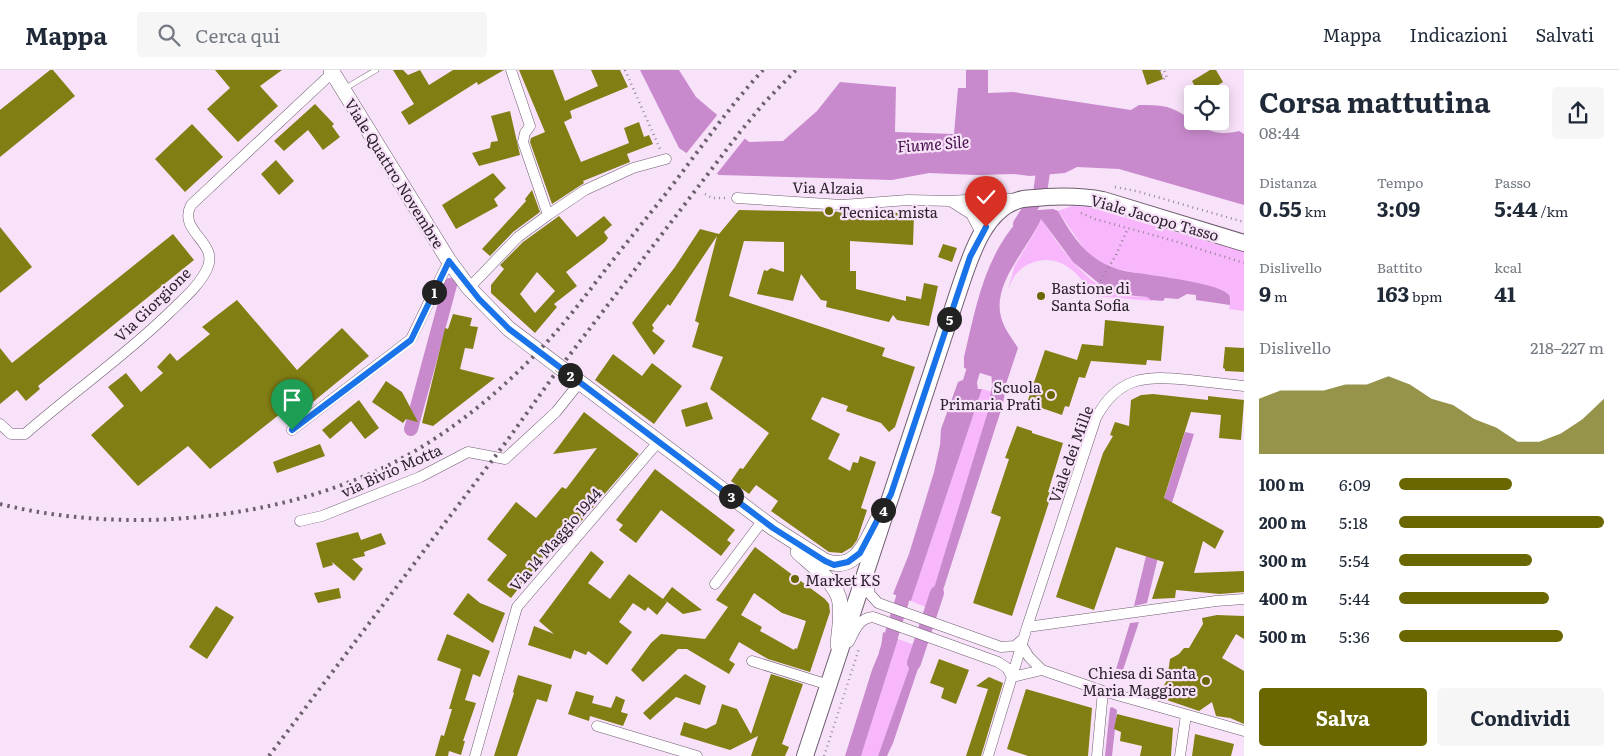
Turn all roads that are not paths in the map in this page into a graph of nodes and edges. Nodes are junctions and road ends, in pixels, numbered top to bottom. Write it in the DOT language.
graph roads {
  1 [pos="376,70"];
  2 [pos="511,70"];
  3 [pos="331,71"];
  4 [pos="343,89"];
  5 [pos="666,159"];
  6 [pos="738,198"];
  7 [pos="1022,200"];
  8 [pos="951,201"];
  9 [pos="548,214"];
  10 [pos="982,235"];
  11 [pos="1244,243"];
  12 [pos="449,261"];
  13 [pos="469,288"];
  14 [pos="580,382"];
  15 [pos="1244,386"];
  16 [pos="0,424"];
  17 [pos="292,430"];
  18 [pos="659,441"];
  19 [pos="891,494"];
  20 [pos="300,521"];
  21 [pos="768,524"];
  22 [pos="878,534"];
  23 [pos="716,584"];
  24 [pos="1244,599"];
  25 [pos="1027,627"];
  26 [pos="1022,642"];
  27 [pos="838,659"];
  28 [pos="752,661"];
  29 [pos="1042,670"];
  30 [pos="1012,677"];
  31 [pos="830,681"];
  32 [pos="1103,691"];
  33 [pos="1186,715"];
  34 [pos="597,726"];
  35 [pos="1244,731"];
  36 [pos="475,756"];
  37 [pos="697,756"];
  38 [pos="805,756"];
  39 [pos="988,756"];
  40 [pos="1097,756"];
  41 [pos="1180,756"];
  1 -- 4 [label="lane"];
  2 -- 9 [label="street"];
  3 -- 4 [label="main road, Viale Quattro Novembre"];
  3 -- 16 [label="street, Via Giorgione"];
  4 -- 12 [label="main road, Viale Quattro Novembre"];
  5 -- 9 [label="street"];
  6 -- 8 [label="street, Via Alzaia"];
  7 -- 8 [label="street, Via Alzaia"];
  7 -- 10 [label="main road"];
  7 -- 11 [label="main road, Viale Jacopo Tasso"];
  8 -- 10 [label="street"];
  9 -- 13 [label="street"];
  10 -- 19 [label="main road"];
  12 -- 13 [label="main road, Viale Quattro Novembre"];
  12 -- 17 [label="street"];
  13 -- 14 [label="main road, Viale Quattro Novembre"];
  14 -- 18 [label="main road, Viale Quattro Novembre"];
  14 -- 20 [label="street, via Bivio Motta"];
  15 -- 25 [label="street, Viale dei Mille"];
  18 -- 21 [label="main road, Viale Quattro Novembre"];
  18 -- 36 [label="street, Via 14 Maggio 1944"];
  19 -- 21 [label="main road, Viale Quattro Novembre"];
  19 -- 22 [label="main road"];
  21 -- 23 [label="street"];
  21 -- 27 [label="main road, Viale Quattro Novembre"];
  22 -- 26 [label="street"];
  22 -- 27 [label="main road"];
  24 -- 25 [label="street"];
  25 -- 26 [label="street, Viale dei Mille"];
  26 -- 29 [label="street"];
  26 -- 30 [label="street, Viale dei Mille"];
  27 -- 31 [label="main road"];
  28 -- 31 [label="street"];
  29 -- 30 [label="street"];
  29 -- 32 [label="street"];
  30 -- 31 [label="street"];
  30 -- 39 [label="street, Viale dei Mille"];
  31 -- 38 [label="main road"];
  32 -- 33 [label="street"];
  32 -- 40 [label="street"];
  33 -- 35 [label="street"];
  33 -- 41 [label="street"];
  34 -- 37 [label="street"];
}
